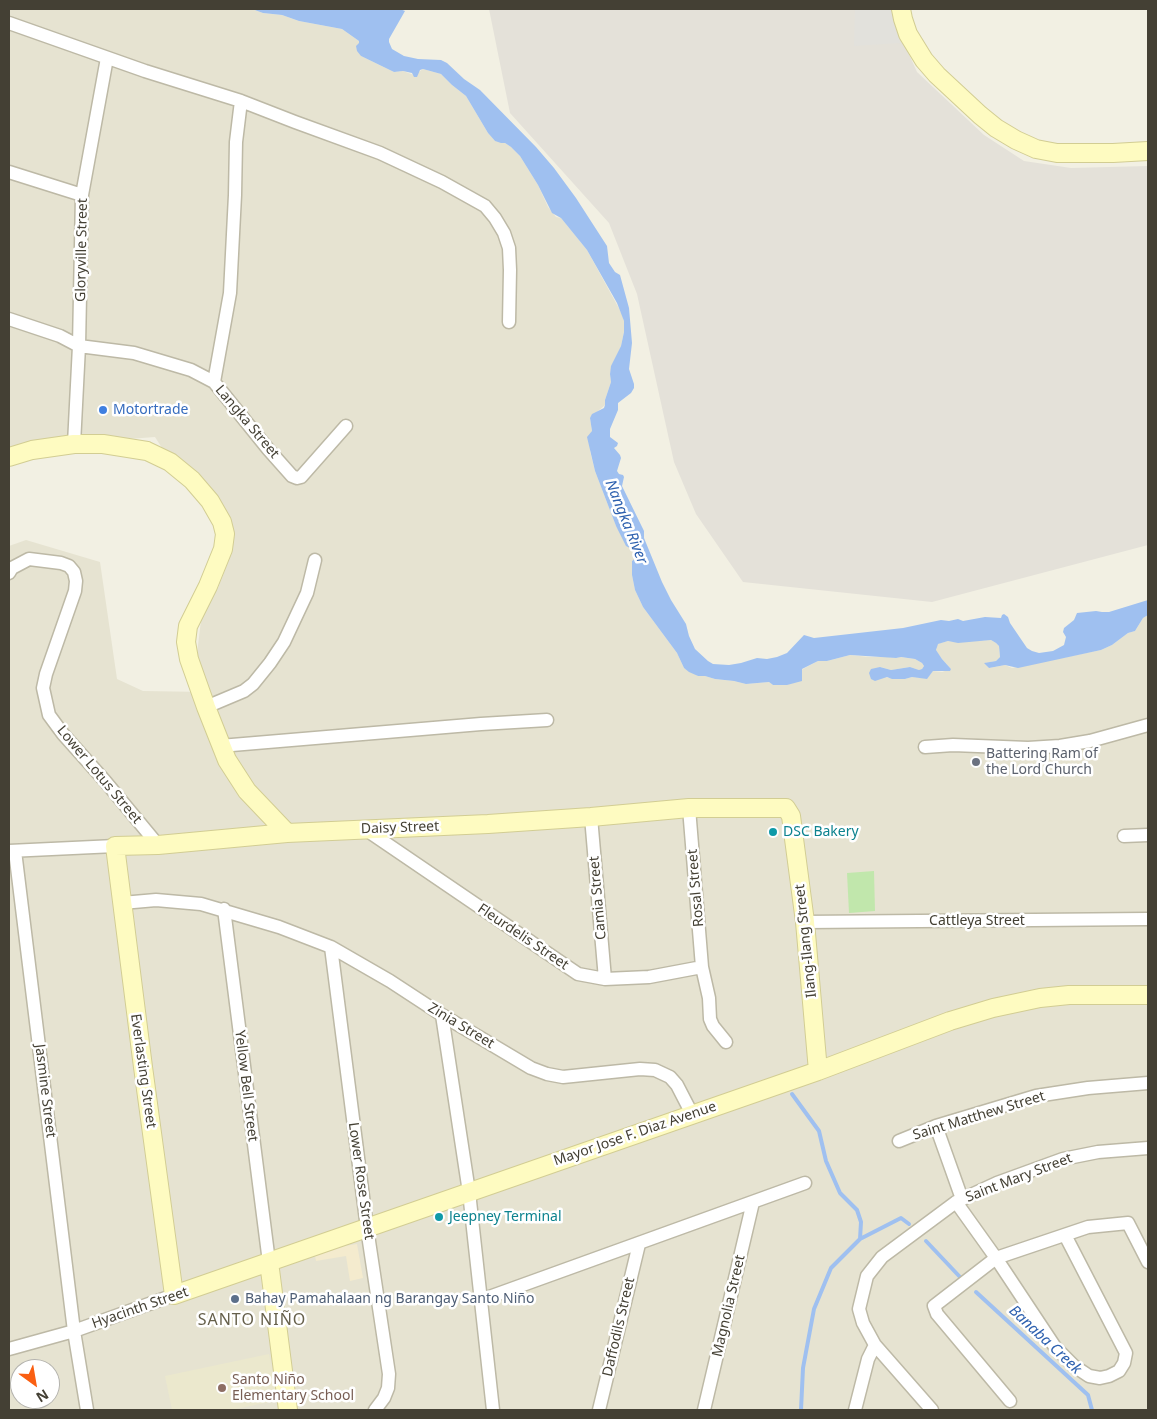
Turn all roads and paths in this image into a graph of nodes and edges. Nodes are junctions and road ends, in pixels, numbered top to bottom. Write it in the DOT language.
graph roads {
  1 [pos="901,9"];
  2 [pos="9,22"];
  3 [pos="106,58"];
  4 [pos="241,101"];
  5 [pos="1148,151"];
  6 [pos="9,172"];
  7 [pos="82,195"];
  8 [pos="9,319"];
  9 [pos="509,322"];
  10 [pos="80,346"];
  11 [pos="214,382"];
  12 [pos="346,426"];
  13 [pos="74,444"];
  14 [pos="9,457"];
  15 [pos="315,560"];
  16 [pos="10,570"];
  17 [pos="206,707"];
  18 [pos="547,720"];
  19 [pos="1148,725"];
  20 [pos="220,746"];
  21 [pos="925,747"];
  22 [pos="689,808"];
  23 [pos="789,811"];
  24 [pos="591,817"];
  25 [pos="365,829"];
  26 [pos="287,833"];
  27 [pos="1148,835"];
  28 [pos="1124,836"];
  29 [pos="158,845"];
  30 [pos="115,846"];
  31 [pos="12,851"];
  32 [pos="122,903"];
  33 [pos="224,909"];
  34 [pos="1148,920"];
  35 [pos="805,922"];
  36 [pos="331,947"];
  37 [pos="702,967"];
  38 [pos="605,979"];
  39 [pos="1148,995"];
  40 [pos="442,1015"];
  41 [pos="726,1042"];
  42 [pos="818,1071"];
  43 [pos="1148,1083"];
  44 [pos="692,1114"];
  45 [pos="936,1126"];
  46 [pos="899,1141"];
  47 [pos="1148,1148"];
  48 [pos="805,1183"];
  49 [pos="469,1192"];
  50 [pos="959,1201"];
  51 [pos="753,1202"];
  52 [pos="367,1228"];
  53 [pos="1065,1235"];
  54 [pos="639,1244"];
  55 [pos="996,1258"];
  56 [pos="269,1262"];
  57 [pos="1148,1262"];
  58 [pos="174,1295"];
  59 [pos="481,1300"];
  60 [pos="74,1330"];
  61 [pos="875,1345"];
  62 [pos="9,1349"];
  63 [pos="1010,1401"];
  64 [pos="87,1410"];
  65 [pos="288,1410"];
  66 [pos="375,1410"];
  67 [pos="493,1410"];
  68 [pos="599,1410"];
  69 [pos="704,1410"];
  70 [pos="855,1410"];
  71 [pos="932,1410"];
  1 -- 5 [label="street"];
  2 -- 3 [label="street"];
  3 -- 4 [label="street"];
  3 -- 7 [label="street, Gloryville Street"];
  4 -- 9 [label="street"];
  4 -- 11 [label="street"];
  6 -- 7 [label="street"];
  7 -- 10 [label="street, Gloryville Street"];
  8 -- 10 [label="street, Langka Street"];
  10 -- 11 [label="street, Langka Street"];
  10 -- 13 [label="street, Gloryville Street"];
  11 -- 12 [label="street, Langka Street"];
  13 -- 14 [label="street"];
  13 -- 17 [label="street"];
  15 -- 17 [label="street"];
  16 -- 29 [label="street, Lower Lotus Street"];
  17 -- 20 [label="street"];
  18 -- 20 [label="street"];
  19 -- 21 [label="street"];
  20 -- 26 [label="street"];
  22 -- 23 [label="street, Daisy Street"];
  22 -- 24 [label="street, Daisy Street"];
  22 -- 37 [label="street, Rosal Street"];
  23 -- 35 [label="street, Ilang-Ilang Street"];
  24 -- 25 [label="street, Daisy Street"];
  24 -- 38 [label="street, Camia Street"];
  25 -- 26 [label="street, Daisy Street"];
  25 -- 38 [label="street, Fleurdelis Street"];
  26 -- 29 [label="street, Daisy Street"];
  27 -- 28 [label="street"];
  29 -- 30 [label="street, Daisy Street"];
  30 -- 31 [label="street, Daisy Street"];
  30 -- 32 [label="street, Everlasting Street"];
  31 -- 60 [label="street, Jasmine Street"];
  32 -- 33 [label="street, Zinia Street"];
  32 -- 58 [label="street, Everlasting Street"];
  33 -- 36 [label="street, Zinia Street"];
  33 -- 56 [label="street, Yellow Bell Street"];
  34 -- 35 [label="street, Cattleya Street"];
  35 -- 42 [label="street, Ilang-Ilang Street"];
  36 -- 40 [label="street, Zinia Street"];
  36 -- 52 [label="street, Lower Rose Street"];
  37 -- 38 [label="street, Fleurdelis Street"];
  37 -- 41 [label="street, Rosal Street"];
  39 -- 42 [label="street, Mayor Jose F. Diaz Avenue"];
  40 -- 44 [label="street, Zinia Street"];
  40 -- 49 [label="street"];
  42 -- 44 [label="street, Mayor Jose F. Diaz Avenue"];
  43 -- 45 [label="street, Saint Matthew Street"];
  44 -- 49 [label="street, Mayor Jose F. Diaz Avenue"];
  45 -- 46 [label="street, Saint Matthew Street"];
  45 -- 50 [label="street"];
  47 -- 50 [label="street, Saint Mary Street"];
  48 -- 51 [label="street"];
  49 -- 52 [label="street, Mayor Jose F. Diaz Avenue"];
  49 -- 59 [label="street"];
  50 -- 55 [label="street"];
  50 -- 61 [label="street, Saint Mary Street"];
  51 -- 54 [label="street"];
  51 -- 69 [label="street, Magnolia Street"];
  52 -- 56 [label="street, Mayor Jose F. Diaz Avenue"];
  52 -- 66 [label="street, Lower Rose Street"];
  53 -- 55 [label="street"];
  53 -- 55 [label="street"];
  53 -- 57 [label="street"];
  54 -- 59 [label="street"];
  54 -- 68 [label="street, Daffodils Street"];
  55 -- 63 [label="street"];
  56 -- 58 [label="street, Hyacinth Street"];
  56 -- 65 [label="street"];
  58 -- 60 [label="street, Hyacinth Street"];
  59 -- 67 [label="street"];
  60 -- 62 [label="street, Hyacinth Street"];
  60 -- 64 [label="street, Jasmine Street"];
  61 -- 70 [label="street"];
  61 -- 71 [label="street, Saint Mary Street"];
}
